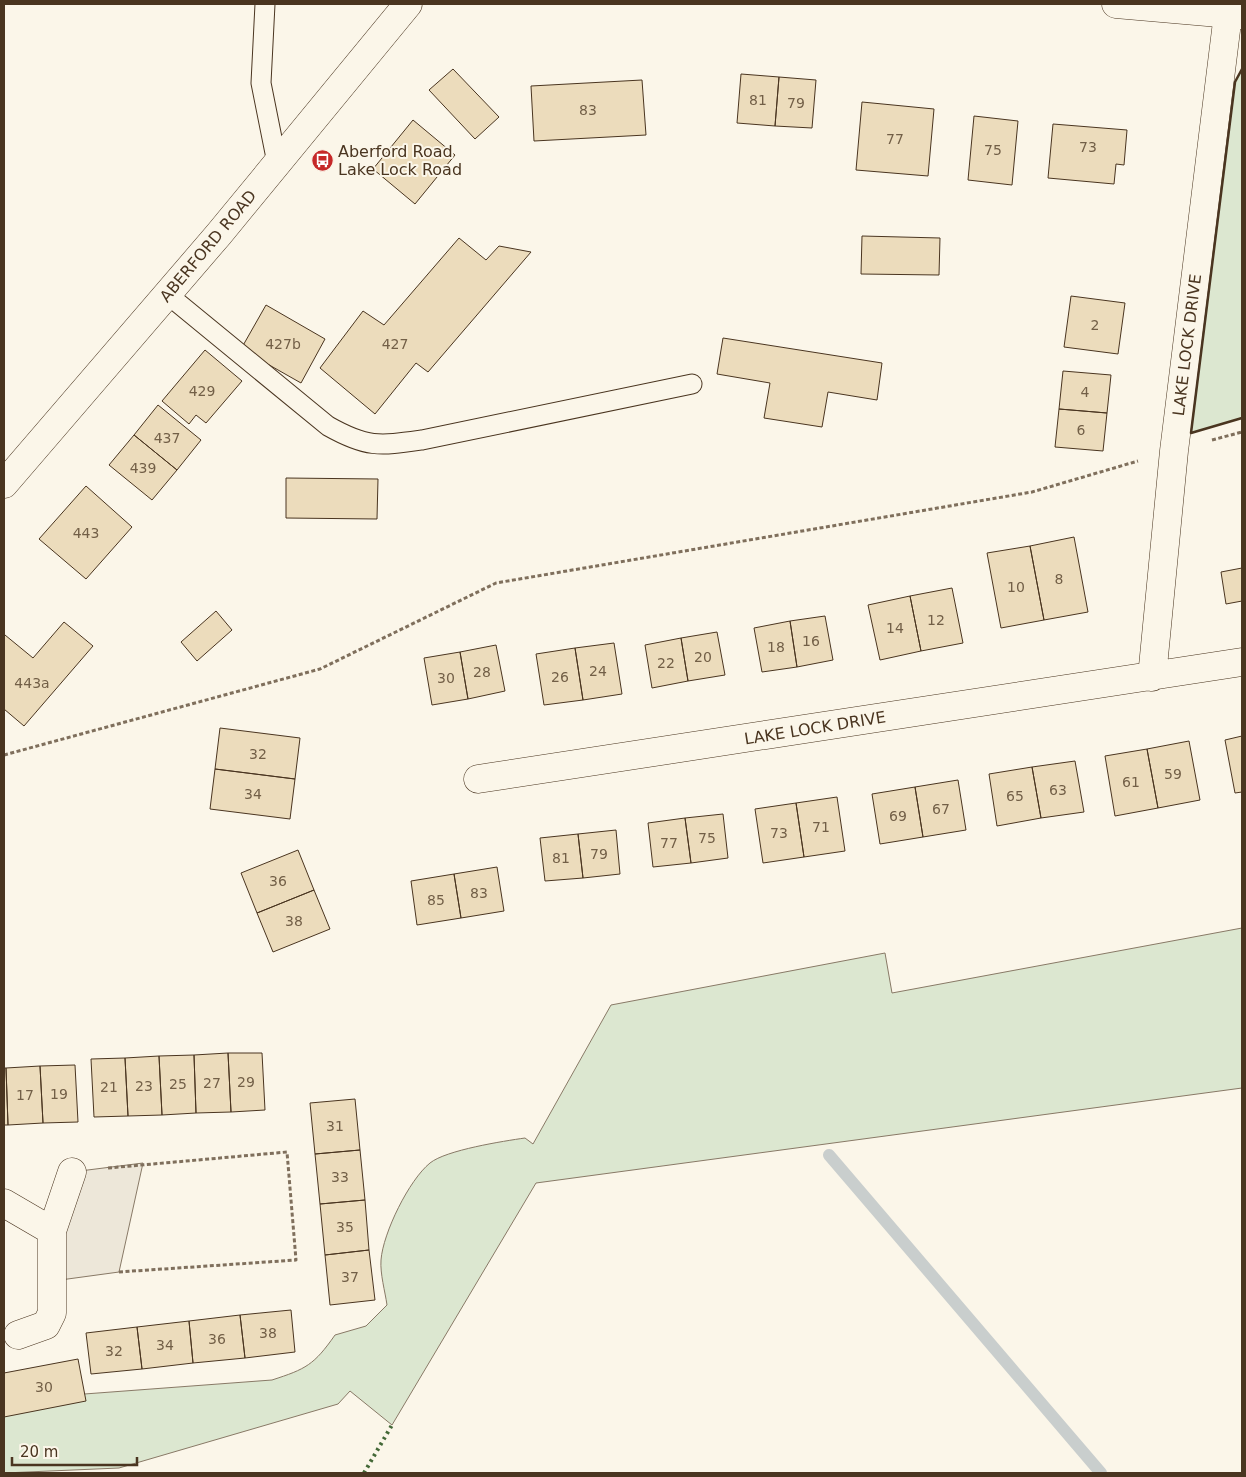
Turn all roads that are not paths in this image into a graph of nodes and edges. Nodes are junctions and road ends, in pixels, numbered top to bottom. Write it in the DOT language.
graph roads {
  1 [pos="265,4"];
  2 [pos="408,4"];
  3 [pos="1116,4"];
  4 [pos="1235,15"];
  5 [pos="277,163"];
  6 [pos="167,294"];
  7 [pos="692,384"];
  8 [pos="4,484"];
  9 [pos="1242,662"];
  10 [pos="1152,677"];
  11 [pos="478,779"];
  12 [pos="72,1172"];
  13 [pos="4,1203"];
  14 [pos="52,1231"];
  15 [pos="11,1337"];
  1 -- 5 [label="lane"];
  2 -- 5 [label="street, ABERFORD ROAD"];
  3 -- 4 [label="street"];
  4 -- 10 [label="street, LAKE LOCK DRIVE"];
  5 -- 6 [label="street, ABERFORD ROAD"];
  6 -- 7 [label="lane"];
  6 -- 8 [label="street, ABERFORD ROAD"];
  9 -- 10 [label="street, LAKE LOCK DRIVE"];
  10 -- 11 [label="street, LAKE LOCK DRIVE"];
  12 -- 14 [label="street"];
  13 -- 14 [label="street"];
  14 -- 15 [label="street"];
}
